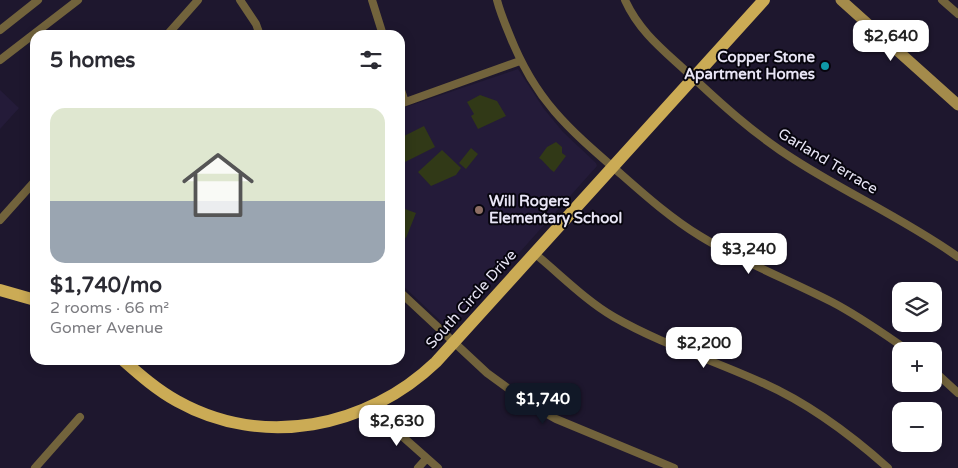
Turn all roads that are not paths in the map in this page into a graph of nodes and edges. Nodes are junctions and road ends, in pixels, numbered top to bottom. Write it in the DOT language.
graph roads {
  1 [pos="38,0"];
  2 [pos="78,0"];
  3 [pos="198,0"];
  4 [pos="240,0"];
  5 [pos="372,0"];
  6 [pos="497,0"];
  7 [pos="625,0"];
  8 [pos="764,0"];
  9 [pos="841,0"];
  10 [pos="942,0"];
  11 [pos="958,14"];
  12 [pos="0,30"];
  13 [pos="39,30"];
  14 [pos="171,30"];
  15 [pos="258,30"];
  16 [pos="381,30"];
  17 [pos="30,37"];
  18 [pos="0,60"];
  19 [pos="520,61"];
  20 [pos="693,78"];
  21 [pos="405,102"];
  22 [pos="958,105"];
  23 [pos="612,167"];
  24 [pos="30,187"];
  25 [pos="0,220"];
  26 [pos="534,253"];
  27 [pos="958,257"];
  28 [pos="0,290"];
  29 [pos="405,297"];
  30 [pos="30,299"];
  31 [pos="896,342"];
  32 [pos="454,343"];
  33 [pos="129,365"];
  34 [pos="942,378"];
  35 [pos="958,392"];
  36 [pos="381,403"];
  37 [pos="80,417"];
  38 [pos="426,459"];
  39 [pos="35,468"];
  40 [pos="418,468"];
  41 [pos="438,468"];
  42 [pos="674,468"];
  43 [pos="888,468"];
  1 -- 12 [label="street"];
  2 -- 13 [label="street"];
  3 -- 14 [label="street"];
  4 -- 15 [label="street"];
  5 -- 16 [label="street"];
  6 -- 19 [label="street"];
  7 -- 20 [label="street, Garland Terrace"];
  8 -- 20 [label="main road, South Circle Drive"];
  9 -- 22 [label="main road"];
  10 -- 11 [label="street"];
  17 -- 18 [label="street"];
  19 -- 21 [label="street"];
  19 -- 23 [label="street"];
  20 -- 23 [label="main road, South Circle Drive"];
  20 -- 27 [label="street, Garland Terrace"];
  23 -- 26 [label="main road, South Circle Drive"];
  23 -- 31 [label="street"];
  24 -- 25 [label="street"];
  26 -- 32 [label="main road, South Circle Drive"];
  26 -- 43 [label="street"];
  28 -- 30 [label="main road"];
  29 -- 32 [label="street"];
  32 -- 36 [label="main road, South Circle Drive"];
  32 -- 42 [label="street"];
  33 -- 36 [label="main road, South Circle Drive"];
  34 -- 35 [label="street"];
  36 -- 38 [label="street"];
  37 -- 39 [label="street"];
  38 -- 40 [label="street"];
  38 -- 41 [label="street"];
}
